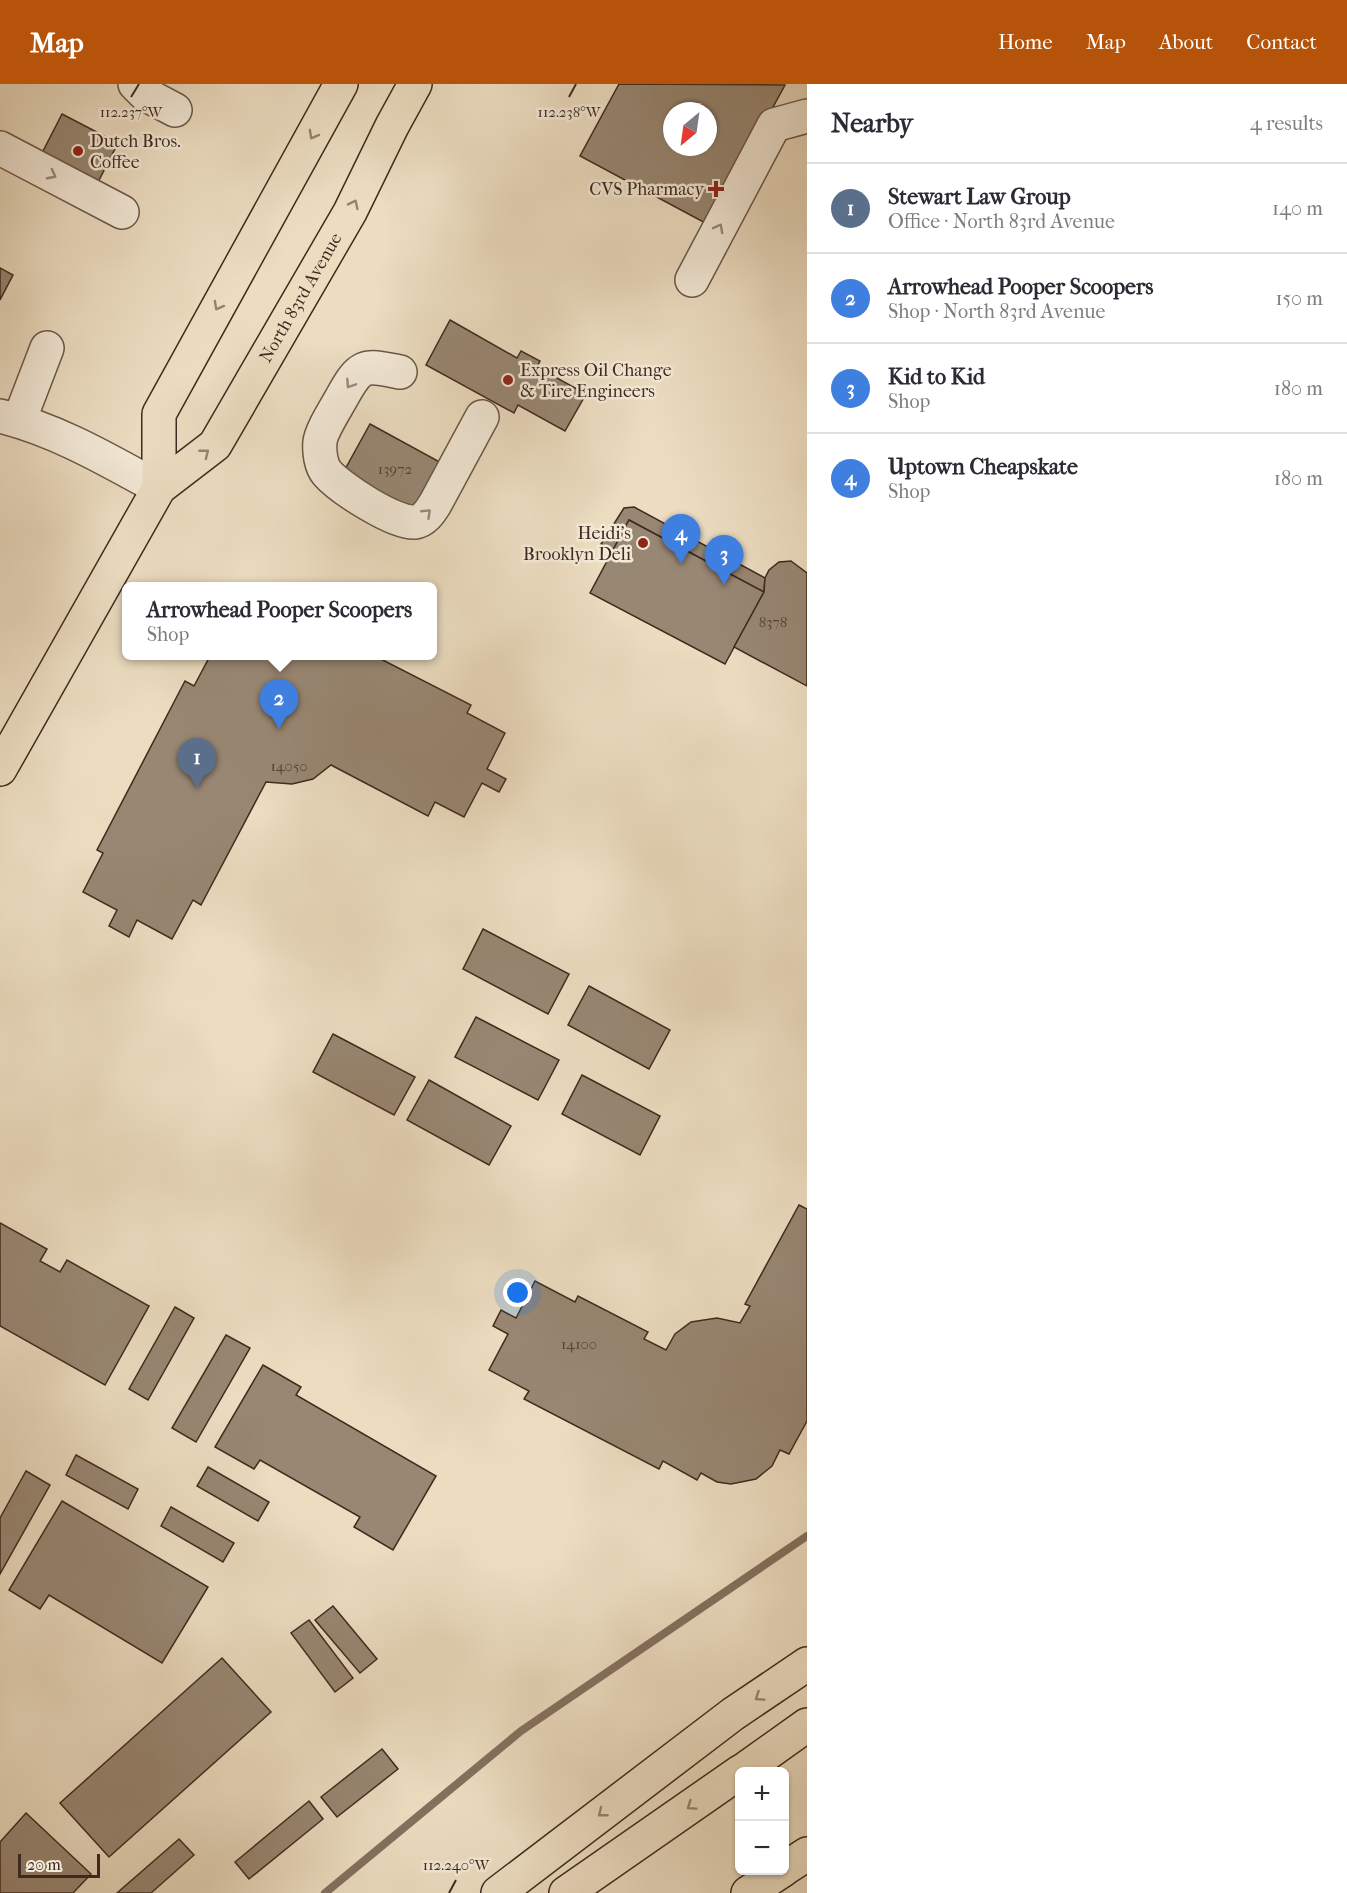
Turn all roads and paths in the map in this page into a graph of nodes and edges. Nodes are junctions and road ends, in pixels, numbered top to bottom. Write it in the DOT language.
graph roads {
  1 [pos="135,84"];
  2 [pos="341,84"];
  3 [pos="415,84"];
  4 [pos="176,110"];
  5 [pos="807,116"];
  6 [pos="0,148"];
  7 [pos="122,212"];
  8 [pos="692,280"];
  9 [pos="47,348"];
  10 [pos="400,372"];
  11 [pos="482,417"];
  12 [pos="10,419"];
  13 [pos="159,488"];
  14 [pos="0,769"];
  15 [pos="807,1664"];
  16 [pos="807,1725"];
  17 [pos="747,1767"];
  18 [pos="735,1775"];
  19 [pos="807,1854"];
  20 [pos="789,1867"];
  21 [pos="776,1875"];
  22 [pos="498,1893"];
  23 [pos="566,1893"];
  24 [pos="748,1893"];
  1 -- 4 [label="street"];
  2 -- 13 [label="main road, North 83rd Avenue, one-way"];
  13 -- 3 [label="main road, North 83rd Avenue, one-way"];
  8 -- 5 [label="street, one-way"];
  6 -- 7 [label="street, one-way"];
  9 -- 12 [label="street"];
  10 -- 11 [label="street, one-way"];
  12 -- 13 [label="street"];
  13 -- 14 [label="main road, North 83rd Avenue"];
  15 -- 22 [label="main road, one-way"];
  16 -- 17 [label="main road"];
  18 -- 23 [label="main road, one-way"];
  19 -- 20 [label="main road"];
  21 -- 24 [label="main road"];
}
